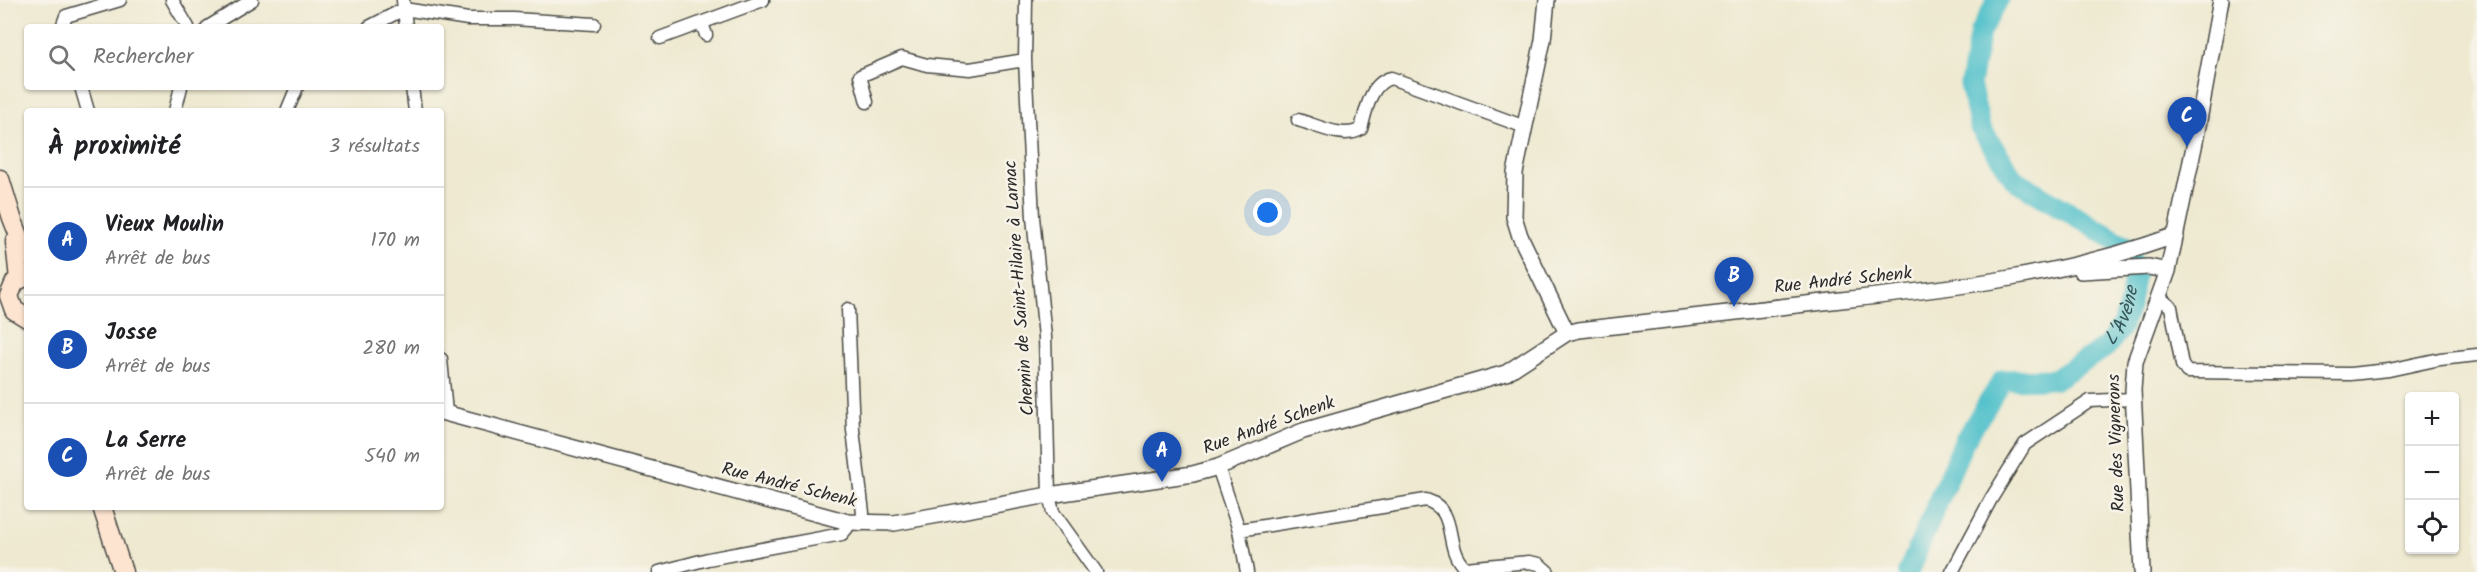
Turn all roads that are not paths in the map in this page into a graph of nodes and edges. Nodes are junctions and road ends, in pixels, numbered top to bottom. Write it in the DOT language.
graph roads {
  1 [pos="120,0"];
  2 [pos="172,0"];
  3 [pos="252,0"];
  4 [pos="763,0"];
  5 [pos="1026,0"];
  6 [pos="1547,0"];
  7 [pos="2221,0"];
  8 [pos="404,4"];
  9 [pos="64,24"];
  10 [pos="186,24"];
  11 [pos="213,24"];
  12 [pos="374,24"];
  13 [pos="406,24"];
  14 [pos="594,24"];
  15 [pos="660,38"];
  16 [pos="1025,60"];
  17 [pos="82,90"];
  18 [pos="181,90"];
  19 [pos="296,90"];
  20 [pos="412,90"];
  21 [pos="867,102"];
  22 [pos="87,108"];
  23 [pos="176,108"];
  24 [pos="288,108"];
  25 [pos="415,108"];
  26 [pos="1298,120"];
  27 [pos="1525,128"];
  28 [pos="0,178"];
  29 [pos="12,218"];
  30 [pos="2176,235"];
  31 [pos="24,248"];
  32 [pos="2111,264"];
  33 [pos="2168,271"];
  34 [pos="23,277"];
  35 [pos="2159,297"];
  36 [pos="848,309"];
  37 [pos="24,316"];
  38 [pos="1567,333"];
  39 [pos="2477,355"];
  40 [pos="2133,399"];
  41 [pos="444,412"];
  42 [pos="1218,467"];
  43 [pos="1049,495"];
  44 [pos="103,510"];
  45 [pos="855,523"];
  46 [pos="1239,530"];
  47 [pos="123,572"];
  48 [pos="659,572"];
  49 [pos="1096,572"];
  50 [pos="1247,572"];
  51 [pos="1548,572"];
  52 [pos="1952,572"];
  53 [pos="2142,572"];
  1 -- 9 [label="street"];
  2 -- 10 [label="street"];
  3 -- 11 [label="street"];
  4 -- 15 [label="street"];
  5 -- 16 [label="street, Chemin de Saint-Hilaire à Larnac"];
  6 -- 27 [label="street"];
  7 -- 30 [label="street, Rue des Vignerons"];
  8 -- 12 [label="street"];
  8 -- 13 [label="street"];
  8 -- 14 [label="street"];
  16 -- 21 [label="street"];
  16 -- 43 [label="street, Chemin de Saint-Hilaire à Larnac"];
  17 -- 22 [label="street"];
  18 -- 23 [label="street"];
  19 -- 24 [label="street"];
  20 -- 25 [label="street"];
  26 -- 27 [label="street"];
  27 -- 38 [label="street"];
  28 -- 29 [label="main road"];
  29 -- 31 [label="main road"];
  29 -- 34 [label="main road"];
  30 -- 32 [label="street, Rue André Schenk"];
  30 -- 33 [label="street, Rue des Vignerons"];
  32 -- 33 [label="street, Rue André Schenk"];
  32 -- 38 [label="street, Rue André Schenk"];
  33 -- 35 [label="street, Rue des Vignerons"];
  34 -- 37 [label="main road"];
  35 -- 39 [label="street"];
  35 -- 40 [label="street, Rue des Vignerons"];
  36 -- 45 [label="street"];
  38 -- 42 [label="street, Rue André Schenk"];
  40 -- 52 [label="street"];
  40 -- 53 [label="street, Rue des Vignerons"];
  41 -- 45 [label="street, Rue André Schenk"];
  42 -- 43 [label="street, Rue André Schenk"];
  42 -- 46 [label="street"];
  43 -- 45 [label="street, Rue André Schenk"];
  43 -- 49 [label="street, Chemin de Saint-Hilaire à Larnac"];
  44 -- 47 [label="main road"];
  45 -- 48 [label="street"];
  46 -- 50 [label="street"];
  46 -- 51 [label="street"];
}
